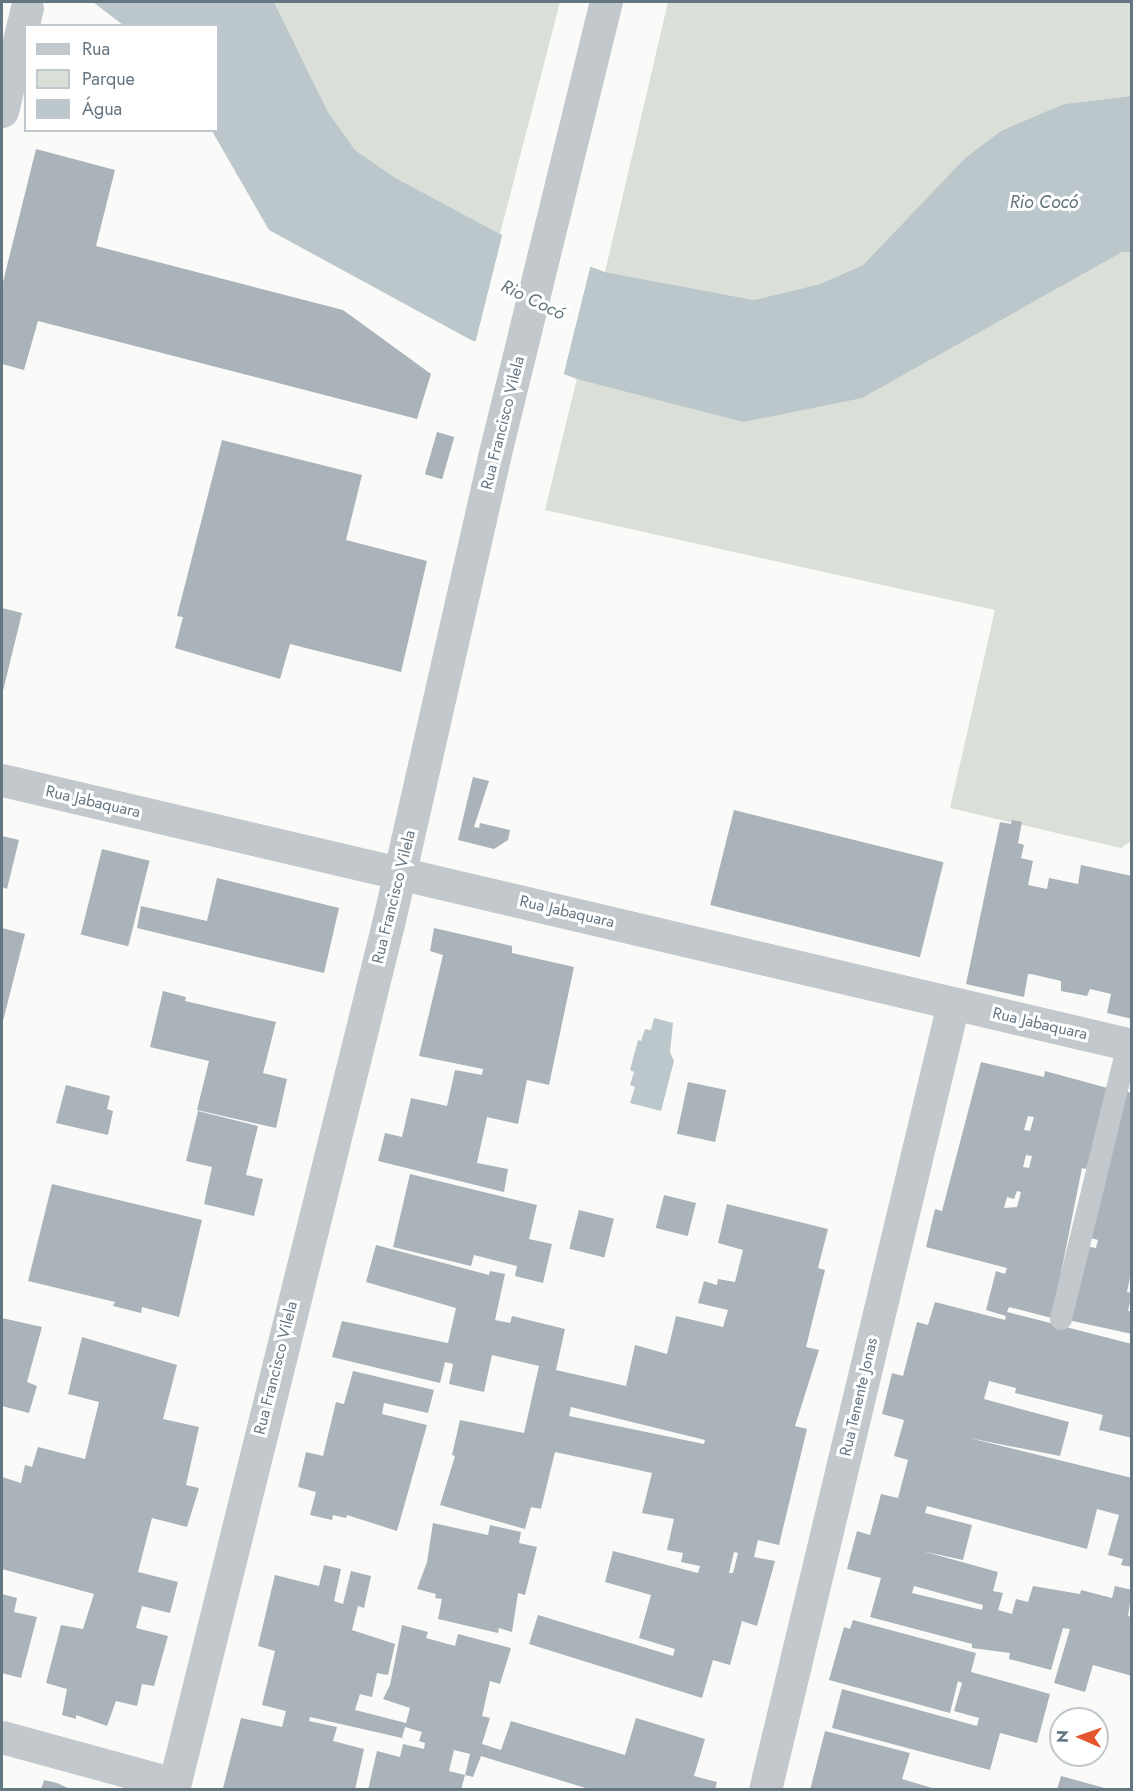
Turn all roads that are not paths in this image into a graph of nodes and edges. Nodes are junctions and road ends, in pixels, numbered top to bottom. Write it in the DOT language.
graph roads {
  1 [pos="606,2"];
  2 [pos="27,8"];
  3 [pos="2,111"];
  4 [pos="2,780"];
  5 [pos="400,873"];
  6 [pos="953,1004"];
  7 [pos="1130,1045"];
  8 [pos="1061,1319"];
  9 [pos="2,1737"];
  10 [pos="173,1787"];
  11 [pos="765,1790"];
  1 -- 5 [label="street, Rua Francisco Vilela"];
  2 -- 3 [label="street"];
  4 -- 5 [label="street, Rua Jabaquara"];
  5 -- 6 [label="street, Rua Jabaquara"];
  5 -- 10 [label="street, Rua Francisco Vilela"];
  6 -- 7 [label="street, Rua Jabaquara"];
  6 -- 11 [label="street, Rua Tenente Jonas"];
  7 -- 8 [label="lane"];
  9 -- 10 [label="street"];
}
